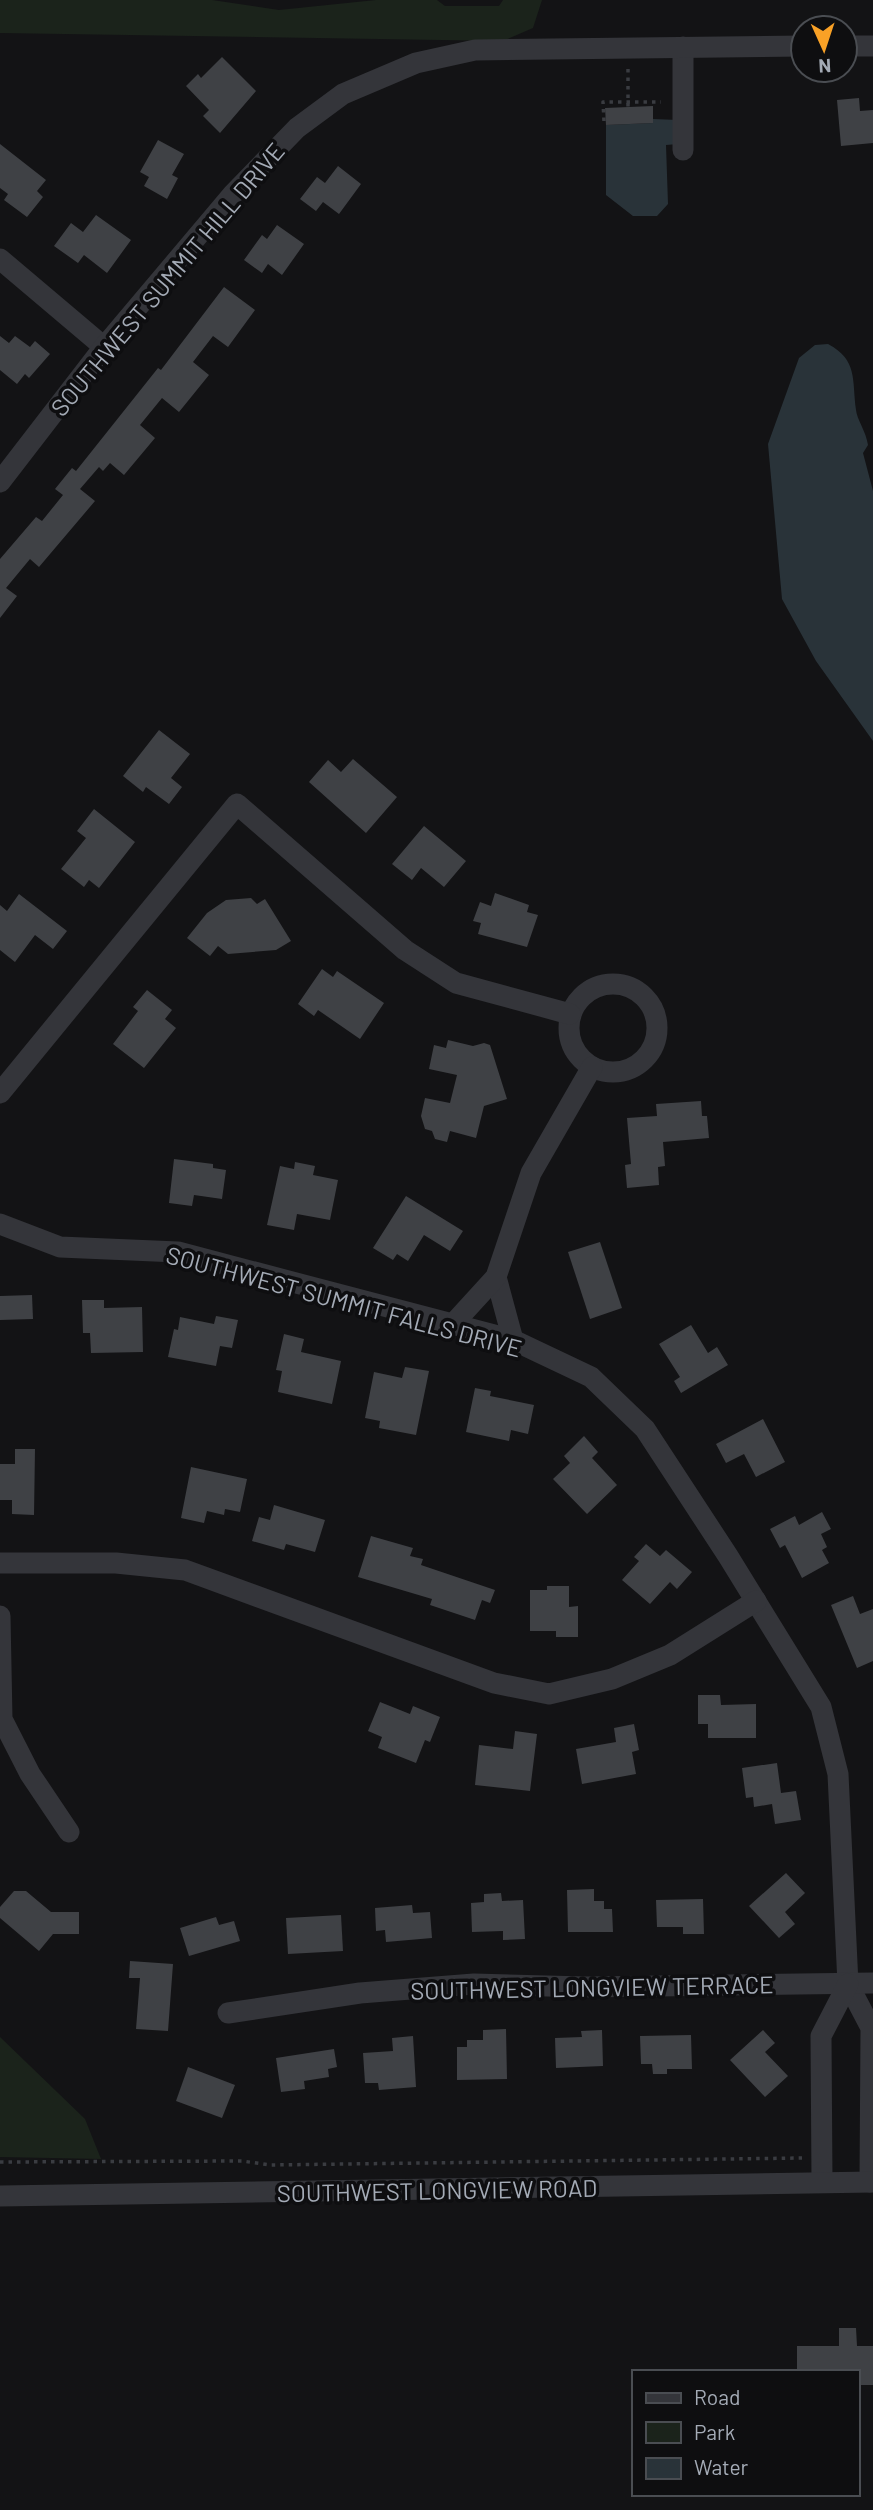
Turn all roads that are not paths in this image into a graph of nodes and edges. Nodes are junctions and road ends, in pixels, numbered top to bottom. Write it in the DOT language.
graph roads {
  1 [pos="683,47"];
  2 [pos="789,47"];
  3 [pos="683,150"];
  4 [pos="0,259"];
  5 [pos="104,346"];
  6 [pos="0,482"];
  7 [pos="570,1014"];
  8 [pos="592,1067"];
  9 [pos="0,1093"];
  10 [pos="0,1224"];
  11 [pos="496,1277"];
  12 [pos="453,1324"];
  13 [pos="513,1340"];
  14 [pos="0,1563"];
  15 [pos="756,1601"];
  16 [pos="0,1616"];
  17 [pos="69,1832"];
  18 [pos="873,1983"];
  19 [pos="848,1984"];
  20 [pos="228,2013"];
  21 [pos="822,2181"];
  22 [pos="872,2182"];
  23 [pos="0,2196"];
  1 -- 2 [label="street, SOUTHWEST SUMMIT HILL DRIVE"];
  1 -- 3 [label="street"];
  1 -- 5 [label="street, SOUTHWEST SUMMIT HILL DRIVE"];
  4 -- 5 [label="street"];
  5 -- 6 [label="street, SOUTHWEST SUMMIT HILL DRIVE"];
  7 -- 8 [label="street"];
  7 -- 8 [label="street"];
  7 -- 9 [label="street"];
  8 -- 11 [label="street"];
  10 -- 12 [label="street, SOUTHWEST SUMMIT FALLS DRIVE"];
  11 -- 12 [label="street"];
  11 -- 13 [label="street"];
  12 -- 13 [label="street, SOUTHWEST SUMMIT FALLS DRIVE"];
  13 -- 15 [label="street, SOUTHWEST SUMMIT FALLS DRIVE"];
  14 -- 15 [label="street"];
  15 -- 19 [label="street, SOUTHWEST SUMMIT FALLS DRIVE"];
  16 -- 17 [label="street"];
  18 -- 19 [label="street, SOUTHWEST LONGVIEW TERRACE"];
  19 -- 20 [label="street, SOUTHWEST LONGVIEW TERRACE"];
  19 -- 21 [label="street"];
  19 -- 22 [label="street, SOUTHWEST SUMMIT FALLS DRIVE"];
  21 -- 22 [label="street, SOUTHWEST LONGVIEW ROAD"];
  21 -- 23 [label="street, SOUTHWEST LONGVIEW ROAD"];
}
